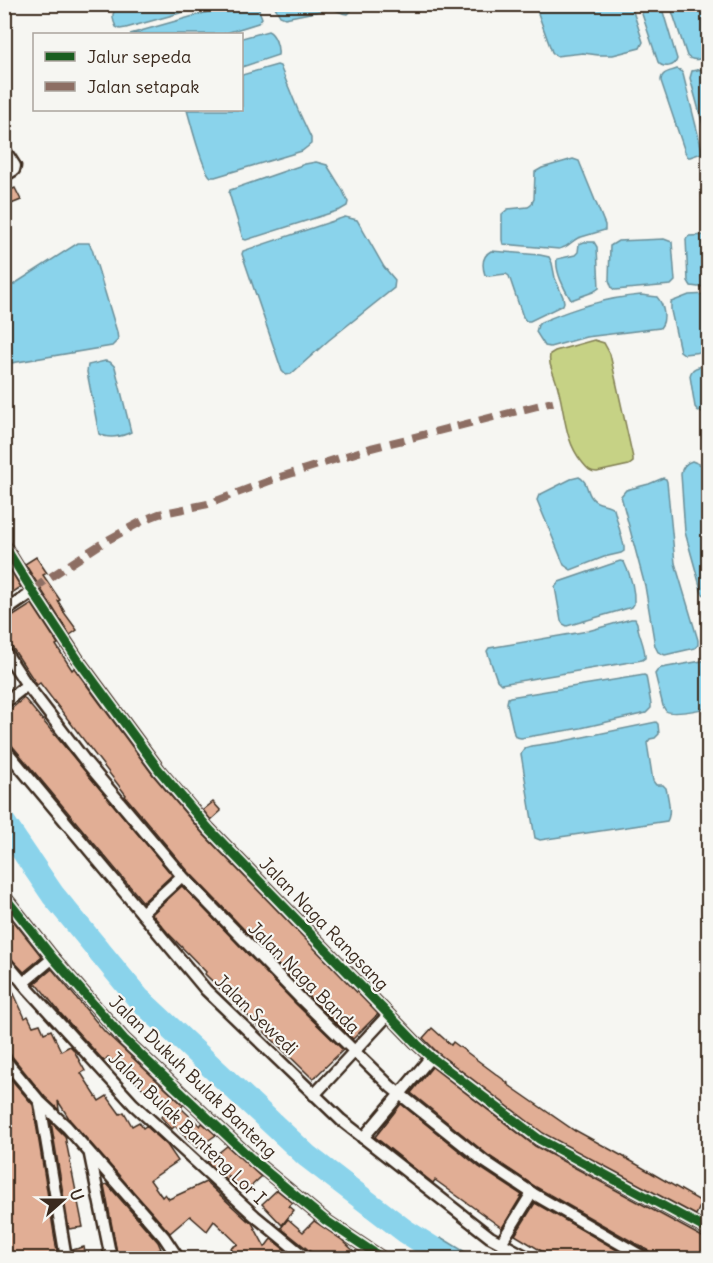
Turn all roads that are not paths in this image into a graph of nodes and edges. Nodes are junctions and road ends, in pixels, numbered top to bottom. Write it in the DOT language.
graph roads {
  1 [pos="4,149"];
  2 [pos="4,176"];
  3 [pos="4,545"];
  4 [pos="33,592"];
  5 [pos="4,612"];
  6 [pos="4,650"];
  7 [pos="27,685"];
  8 [pos="4,703"];
  9 [pos="4,748"];
  10 [pos="182,876"];
  11 [pos="4,896"];
  12 [pos="142,913"];
  13 [pos="53,958"];
  14 [pos="4,960"];
  15 [pos="23,983"];
  16 [pos="388,1015"];
  17 [pos="354,1051"];
  18 [pos="431,1057"];
  19 [pos="4,1059"];
  20 [pos="314,1095"];
  21 [pos="400,1095"];
  22 [pos="40,1102"];
  23 [pos="363,1138"];
  24 [pos="90,1154"];
  25 [pos="532,1192"];
  26 [pos="708,1230"];
  27 [pos="501,1243"];
  28 [pos="66,1258"];
  29 [pos="111,1258"];
  30 [pos="178,1258"];
  31 [pos="306,1258"];
  32 [pos="382,1258"];
  33 [pos="529,1258"];
  34 [pos="645,1258"];
  1 -- 2 [label="street"];
  3 -- 4 [label="street, Jalan Naga Rangsang"];
  4 -- 5 [label="street"];
  4 -- 16 [label="street, Jalan Naga Rangsang"];
  6 -- 7 [label="street, Jalan Naga Banda"];
  7 -- 8 [label="street"];
  7 -- 10 [label="street, Jalan Naga Banda"];
  9 -- 12 [label="street, Jalan Sewedi"];
  10 -- 12 [label="street"];
  10 -- 17 [label="street, Jalan Naga Banda"];
  11 -- 13 [label="street, Jalan Dukuh Bulak Banteng"];
  12 -- 20 [label="street, Jalan Sewedi"];
  13 -- 15 [label="street"];
  13 -- 32 [label="street, Jalan Dukuh Bulak Banteng"];
  14 -- 15 [label="street, Jalan Bulak Banteng Lor I"];
  15 -- 31 [label="street, Jalan Bulak Banteng Lor I"];
  16 -- 17 [label="street"];
  16 -- 18 [label="street, Jalan Naga Rangsang"];
  17 -- 20 [label="street"];
  17 -- 21 [label="street, Jalan Naga Banda"];
  18 -- 21 [label="street"];
  18 -- 26 [label="street, Jalan Naga Rangsang"];
  19 -- 22 [label="street"];
  20 -- 23 [label="street, Jalan Sewedi"];
  21 -- 23 [label="street"];
  21 -- 25 [label="street, Jalan Naga Banda"];
  22 -- 24 [label="street"];
  22 -- 28 [label="street"];
  23 -- 27 [label="street, Jalan Sewedi"];
  24 -- 29 [label="street"];
  24 -- 30 [label="street"];
  25 -- 27 [label="street"];
  25 -- 34 [label="street, Jalan Naga Banda"];
  27 -- 33 [label="street, Jalan Sewedi"];
}
